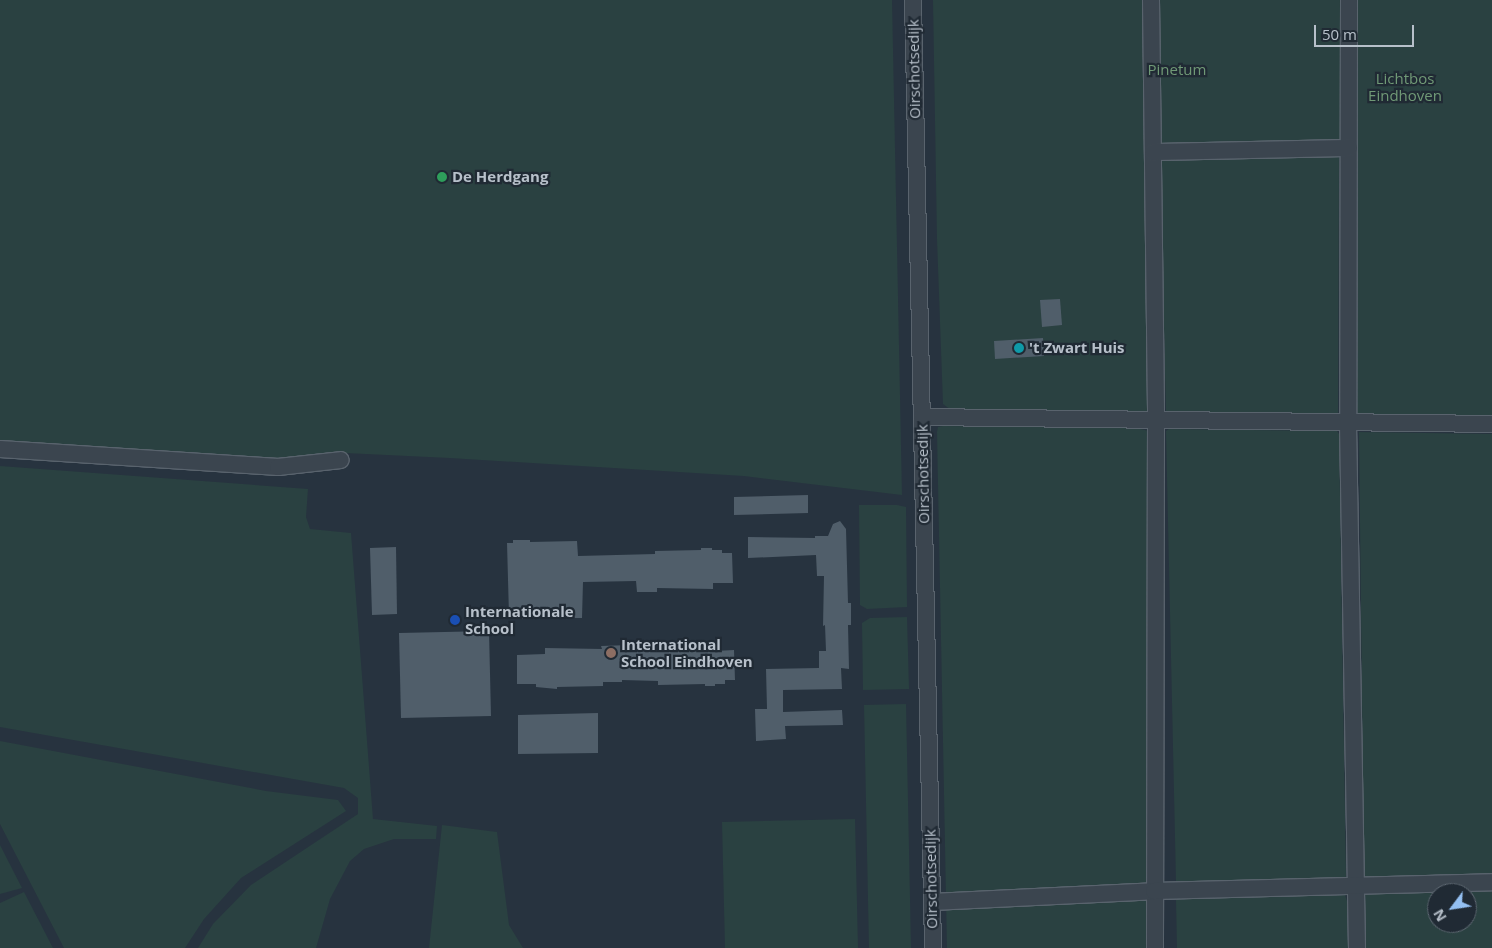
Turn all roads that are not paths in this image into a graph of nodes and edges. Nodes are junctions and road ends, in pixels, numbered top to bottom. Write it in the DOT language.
graph roads {
  1 [pos="913,0"];
  2 [pos="1151,0"];
  3 [pos="1349,0"];
  4 [pos="1349,148"];
  5 [pos="1153,152"];
  6 [pos="922,417"];
  7 [pos="1156,420"];
  8 [pos="1348,423"];
  9 [pos="1492,424"];
  10 [pos="0,449"];
  11 [pos="341,460"];
  12 [pos="1492,882"];
  13 [pos="1356,886"];
  14 [pos="1154,891"];
  15 [pos="932,902"];
  16 [pos="933,948"];
  17 [pos="1154,948"];
  18 [pos="1357,948"];
  1 -- 6 [label="street, Oirschotsedijk"];
  2 -- 5 [label="street"];
  3 -- 4 [label="street"];
  4 -- 5 [label="street"];
  4 -- 8 [label="street"];
  5 -- 7 [label="street"];
  6 -- 7 [label="street"];
  6 -- 15 [label="street, Oirschotsedijk"];
  7 -- 8 [label="street"];
  7 -- 14 [label="street"];
  8 -- 9 [label="street"];
  8 -- 13 [label="street"];
  10 -- 11 [label="street"];
  12 -- 13 [label="street"];
  13 -- 14 [label="street"];
  13 -- 18 [label="street"];
  14 -- 15 [label="street"];
  14 -- 17 [label="street"];
  15 -- 16 [label="street, Oirschotsedijk"];
}
